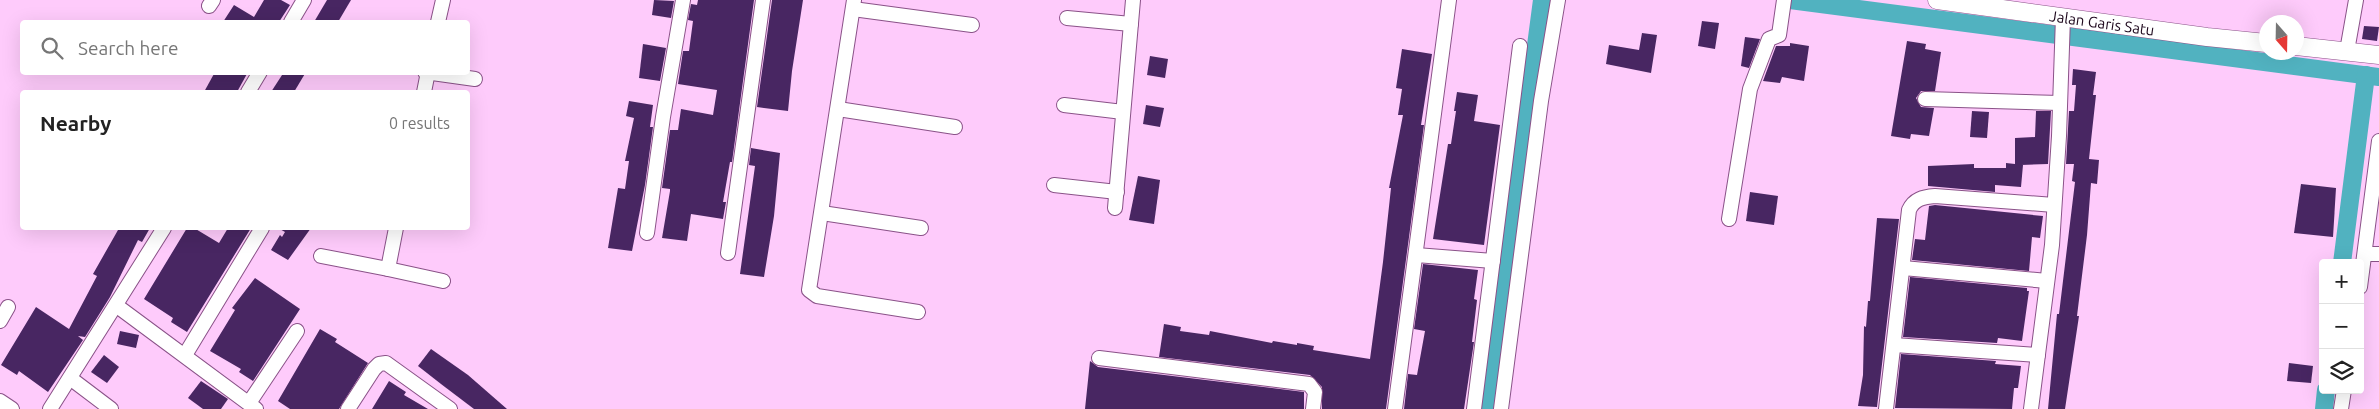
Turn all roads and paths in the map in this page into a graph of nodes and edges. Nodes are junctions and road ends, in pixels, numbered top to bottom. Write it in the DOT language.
graph roads {
  1 [pos="304,0"];
  2 [pos="443,0"];
  3 [pos="683,0"];
  4 [pos="763,0"];
  5 [pos="1132,0"];
  6 [pos="1449,0"];
  7 [pos="1558,0"];
  8 [pos="1784,0"];
  9 [pos="1937,0"];
  10 [pos="2356,0"];
  11 [pos="854,4"];
  12 [pos="1067,18"];
  13 [pos="292,20"];
  14 [pos="438,20"];
  15 [pos="2063,22"];
  16 [pos="1131,24"];
  17 [pos="972,25"];
  18 [pos="2259,42"];
  19 [pos="1520,46"];
  20 [pos="2304,47"];
  21 [pos="2347,51"];
  22 [pos="2379,55"];
  23 [pos="258,75"];
  24 [pos="427,75"];
  25 [pos="441,75"];
  26 [pos="475,80"];
  27 [pos="249,90"];
  28 [pos="424,90"];
  29 [pos="1925,99"];
  30 [pos="2060,103"];
  31 [pos="1064,105"];
  32 [pos="838,109"];
  33 [pos="1123,112"];
  34 [pos="955,127"];
  35 [pos="2379,141"];
  36 [pos="1054,185"];
  37 [pos="1117,192"];
  38 [pos="2054,205"];
  39 [pos="1116,208"];
  40 [pos="822,213"];
  41 [pos="1729,218"];
  42 [pos="922,228"];
  43 [pos="163,230"];
  44 [pos="261,230"];
  45 [pos="396,230"];
  46 [pos="647,233"];
  47 [pos="728,252"];
  48 [pos="2372,254"];
  49 [pos="1416,255"];
  50 [pos="321,256"];
  51 [pos="1493,261"];
  52 [pos="1903,268"];
  53 [pos="388,270"];
  54 [pos="2364,276"];
  55 [pos="443,281"];
  56 [pos="2047,281"];
  57 [pos="117,306"];
  58 [pos="8,307"];
  59 [pos="918,312"];
  60 [pos="0,321"];
  61 [pos="297,331"];
  62 [pos="1894,344"];
  63 [pos="185,355"];
  64 [pos="2038,355"];
  65 [pos="1099,358"];
  66 [pos="70,378"];
  67 [pos="2343,394"];
  68 [pos="0,401"];
  69 [pos="252,406"];
  70 [pos="448,408"];
  71 [pos="12,409"];
  72 [pos="50,409"];
  73 [pos="111,409"];
  74 [pos="348,409"];
  75 [pos="1313,409"];
  76 [pos="1395,409"];
  77 [pos="1474,409"];
  78 [pos="1501,409"];
  79 [pos="1886,409"];
  80 [pos="2031,409"];
  81 [pos="2341,409"];
  1 -- 13 [label="street"];
  2 -- 14 [label="street"];
  3 -- 46 [label="street"];
  4 -- 47 [label="street"];
  5 -- 16 [label="street"];
  6 -- 49 [label="street"];
  7 -- 78 [label="street"];
  8 -- 41 [label="street"];
  9 -- 15 [label="street, Jalan Garis Satu"];
  10 -- 21 [label="street"];
  11 -- 17 [label="street"];
  11 -- 32 [label="street"];
  12 -- 16 [label="street"];
  15 -- 18 [label="street, Jalan Garis Satu"];
  15 -- 30 [label="street"];
  16 -- 33 [label="street"];
  19 -- 51 [label="street"];
  20 -- 21 [label="street"];
  21 -- 22 [label="street"];
  23 -- 27 [label="street"];
  24 -- 28 [label="street"];
  25 -- 26 [label="street"];
  29 -- 30 [label="street"];
  30 -- 38 [label="street"];
  31 -- 33 [label="street"];
  32 -- 34 [label="street"];
  32 -- 40 [label="street"];
  33 -- 37 [label="street"];
  35 -- 48 [label="street"];
  36 -- 37 [label="street"];
  37 -- 39 [label="street"];
  38 -- 52 [label="street"];
  38 -- 56 [label="street"];
  40 -- 42 [label="street"];
  40 -- 59 [label="street"];
  43 -- 57 [label="street"];
  44 -- 63 [label="street"];
  45 -- 53 [label="street"];
  48 -- 54 [label="street"];
  49 -- 51 [label="street"];
  49 -- 76 [label="street"];
  50 -- 53 [label="street"];
  51 -- 77 [label="street"];
  52 -- 56 [label="street"];
  52 -- 62 [label="street"];
  53 -- 55 [label="street"];
  56 -- 64 [label="street"];
  57 -- 63 [label="street"];
  57 -- 66 [label="street"];
  58 -- 60 [label="street"];
  61 -- 69 [label="street"];
  62 -- 64 [label="street"];
  62 -- 79 [label="street"];
  63 -- 69 [label="street"];
  64 -- 80 [label="street"];
  65 -- 75 [label="street"];
  66 -- 72 [label="street"];
  66 -- 73 [label="street"];
  67 -- 81 [label="street"];
  68 -- 71 [label="street"];
  70 -- 74 [label="street"];
}
